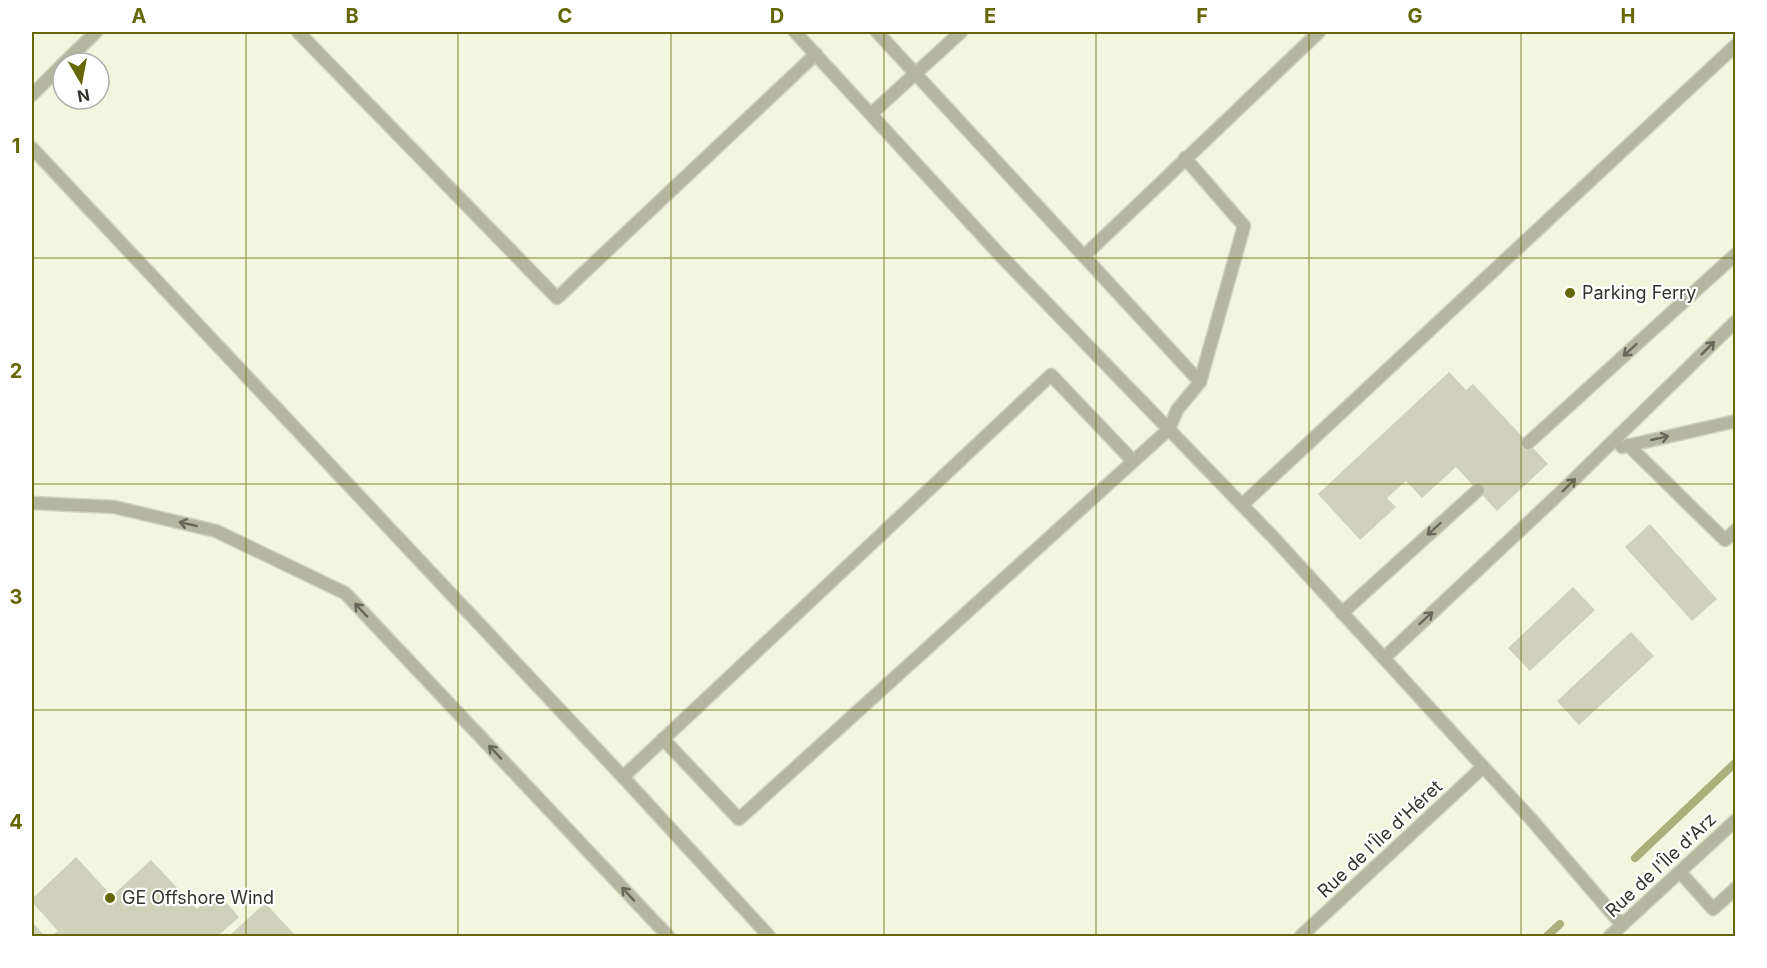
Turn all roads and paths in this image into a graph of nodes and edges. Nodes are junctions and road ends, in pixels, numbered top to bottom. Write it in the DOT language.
graph roads {
  1 [pos="96,32"];
  2 [pos="298,32"];
  3 [pos="795,32"];
  4 [pos="877,32"];
  5 [pos="961,32"];
  6 [pos="1319,32"];
  7 [pos="1736,45"];
  8 [pos="77,51"];
  9 [pos="816,54"];
  10 [pos="915,73"];
  11 [pos="51,77"];
  12 [pos="32,95"];
  13 [pos="871,114"];
  14 [pos="32,148"];
  15 [pos="1185,158"];
  16 [pos="1736,254"];
  17 [pos="1084,256"];
  18 [pos="1736,321"];
  19 [pos="1200,382"];
  20 [pos="1736,422"];
  21 [pos="1169,429"];
  22 [pos="1528,443"];
  23 [pos="1628,445"];
  24 [pos="1603,451"];
  25 [pos="1133,461"];
  26 [pos="1478,490"];
  27 [pos="32,503"];
  28 [pos="1242,505"];
  29 [pos="1736,530"];
  30 [pos="1342,613"];
  31 [pos="1384,658"];
  32 [pos="663,738"];
  33 [pos="1484,767"];
  34 [pos="623,777"];
  35 [pos="1736,820"];
  36 [pos="1680,872"];
  37 [pos="1736,888"];
  38 [pos="1622,925"];
  39 [pos="668,936"];
  40 [pos="769,936"];
  41 [pos="1301,936"];
  42 [pos="1610,936"];
  1 -- 8 [label="lane"];
  2 -- 9 [label="lane"];
  3 -- 9 [label="lane"];
  4 -- 10 [label="lane"];
  5 -- 10 [label="lane"];
  6 -- 15 [label="lane"];
  7 -- 28 [label="lane"];
  9 -- 13 [label="lane"];
  10 -- 13 [label="lane"];
  10 -- 17 [label="lane"];
  11 -- 12 [label="lane"];
  13 -- 21 [label="lane"];
  14 -- 34 [label="lane"];
  15 -- 17 [label="lane"];
  15 -- 19 [label="lane"];
  16 -- 22 [label="lane, one-way"];
  17 -- 19 [label="lane"];
  24 -- 18 [label="lane, one-way"];
  19 -- 21 [label="lane"];
  23 -- 20 [label="lane, one-way"];
  21 -- 25 [label="lane"];
  21 -- 28 [label="lane"];
  23 -- 24 [label="lane"];
  23 -- 29 [label="lane"];
  31 -- 24 [label="lane, one-way"];
  25 -- 32 [label="lane"];
  25 -- 32 [label="lane"];
  26 -- 30 [label="lane, one-way"];
  39 -- 27 [label="lane, one-way"];
  28 -- 30 [label="lane"];
  30 -- 31 [label="lane"];
  31 -- 33 [label="lane"];
  32 -- 34 [label="lane"];
  33 -- 38 [label="lane"];
  33 -- 41 [label="lane, Rue de l'Île d'Héret"];
  34 -- 40 [label="lane"];
  35 -- 36 [label="lane, Rue de l'Île d'Arz"];
  36 -- 37 [label="lane"];
  36 -- 38 [label="lane, Rue de l'Île d'Arz"];
  38 -- 42 [label="lane, Rue de l'Île d'Arz"];
}
